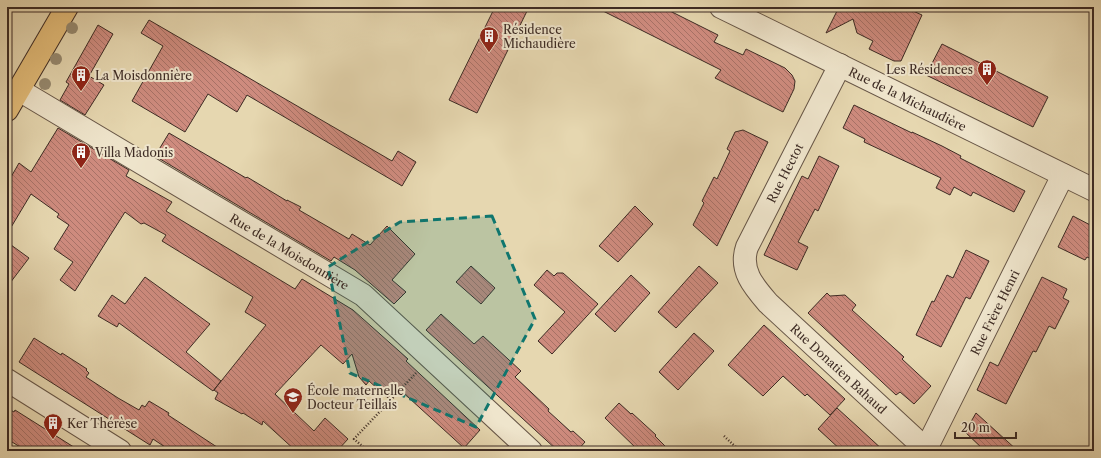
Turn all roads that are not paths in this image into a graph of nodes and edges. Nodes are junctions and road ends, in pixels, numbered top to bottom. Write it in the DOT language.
graph roads {
  1 [pos="67,7"];
  2 [pos="721,7"];
  3 [pos="840,65"];
  4 [pos="19,90"];
  5 [pos="7,110"];
  6 [pos="1063,176"];
  7 [pos="1094,190"];
  8 [pos="751,283"];
  9 [pos="7,380"];
  10 [pos="928,450"];
  11 [pos="120,451"];
  12 [pos="531,451"];
  1 -- 4 [label="main road"];
  2 -- 3 [label="street, Rue de la Michaudière"];
  3 -- 6 [label="street, Rue de la Michaudière"];
  3 -- 8 [label="street, Rue Hectot"];
  4 -- 5 [label="main road"];
  4 -- 12 [label="street, Rue de la Moisdonnière"];
  6 -- 7 [label="street, Rue de la Michaudière"];
  6 -- 10 [label="street, Rue Frère Henri"];
  8 -- 10 [label="street, Rue Donatien Bahaud"];
  9 -- 11 [label="street"];
}
